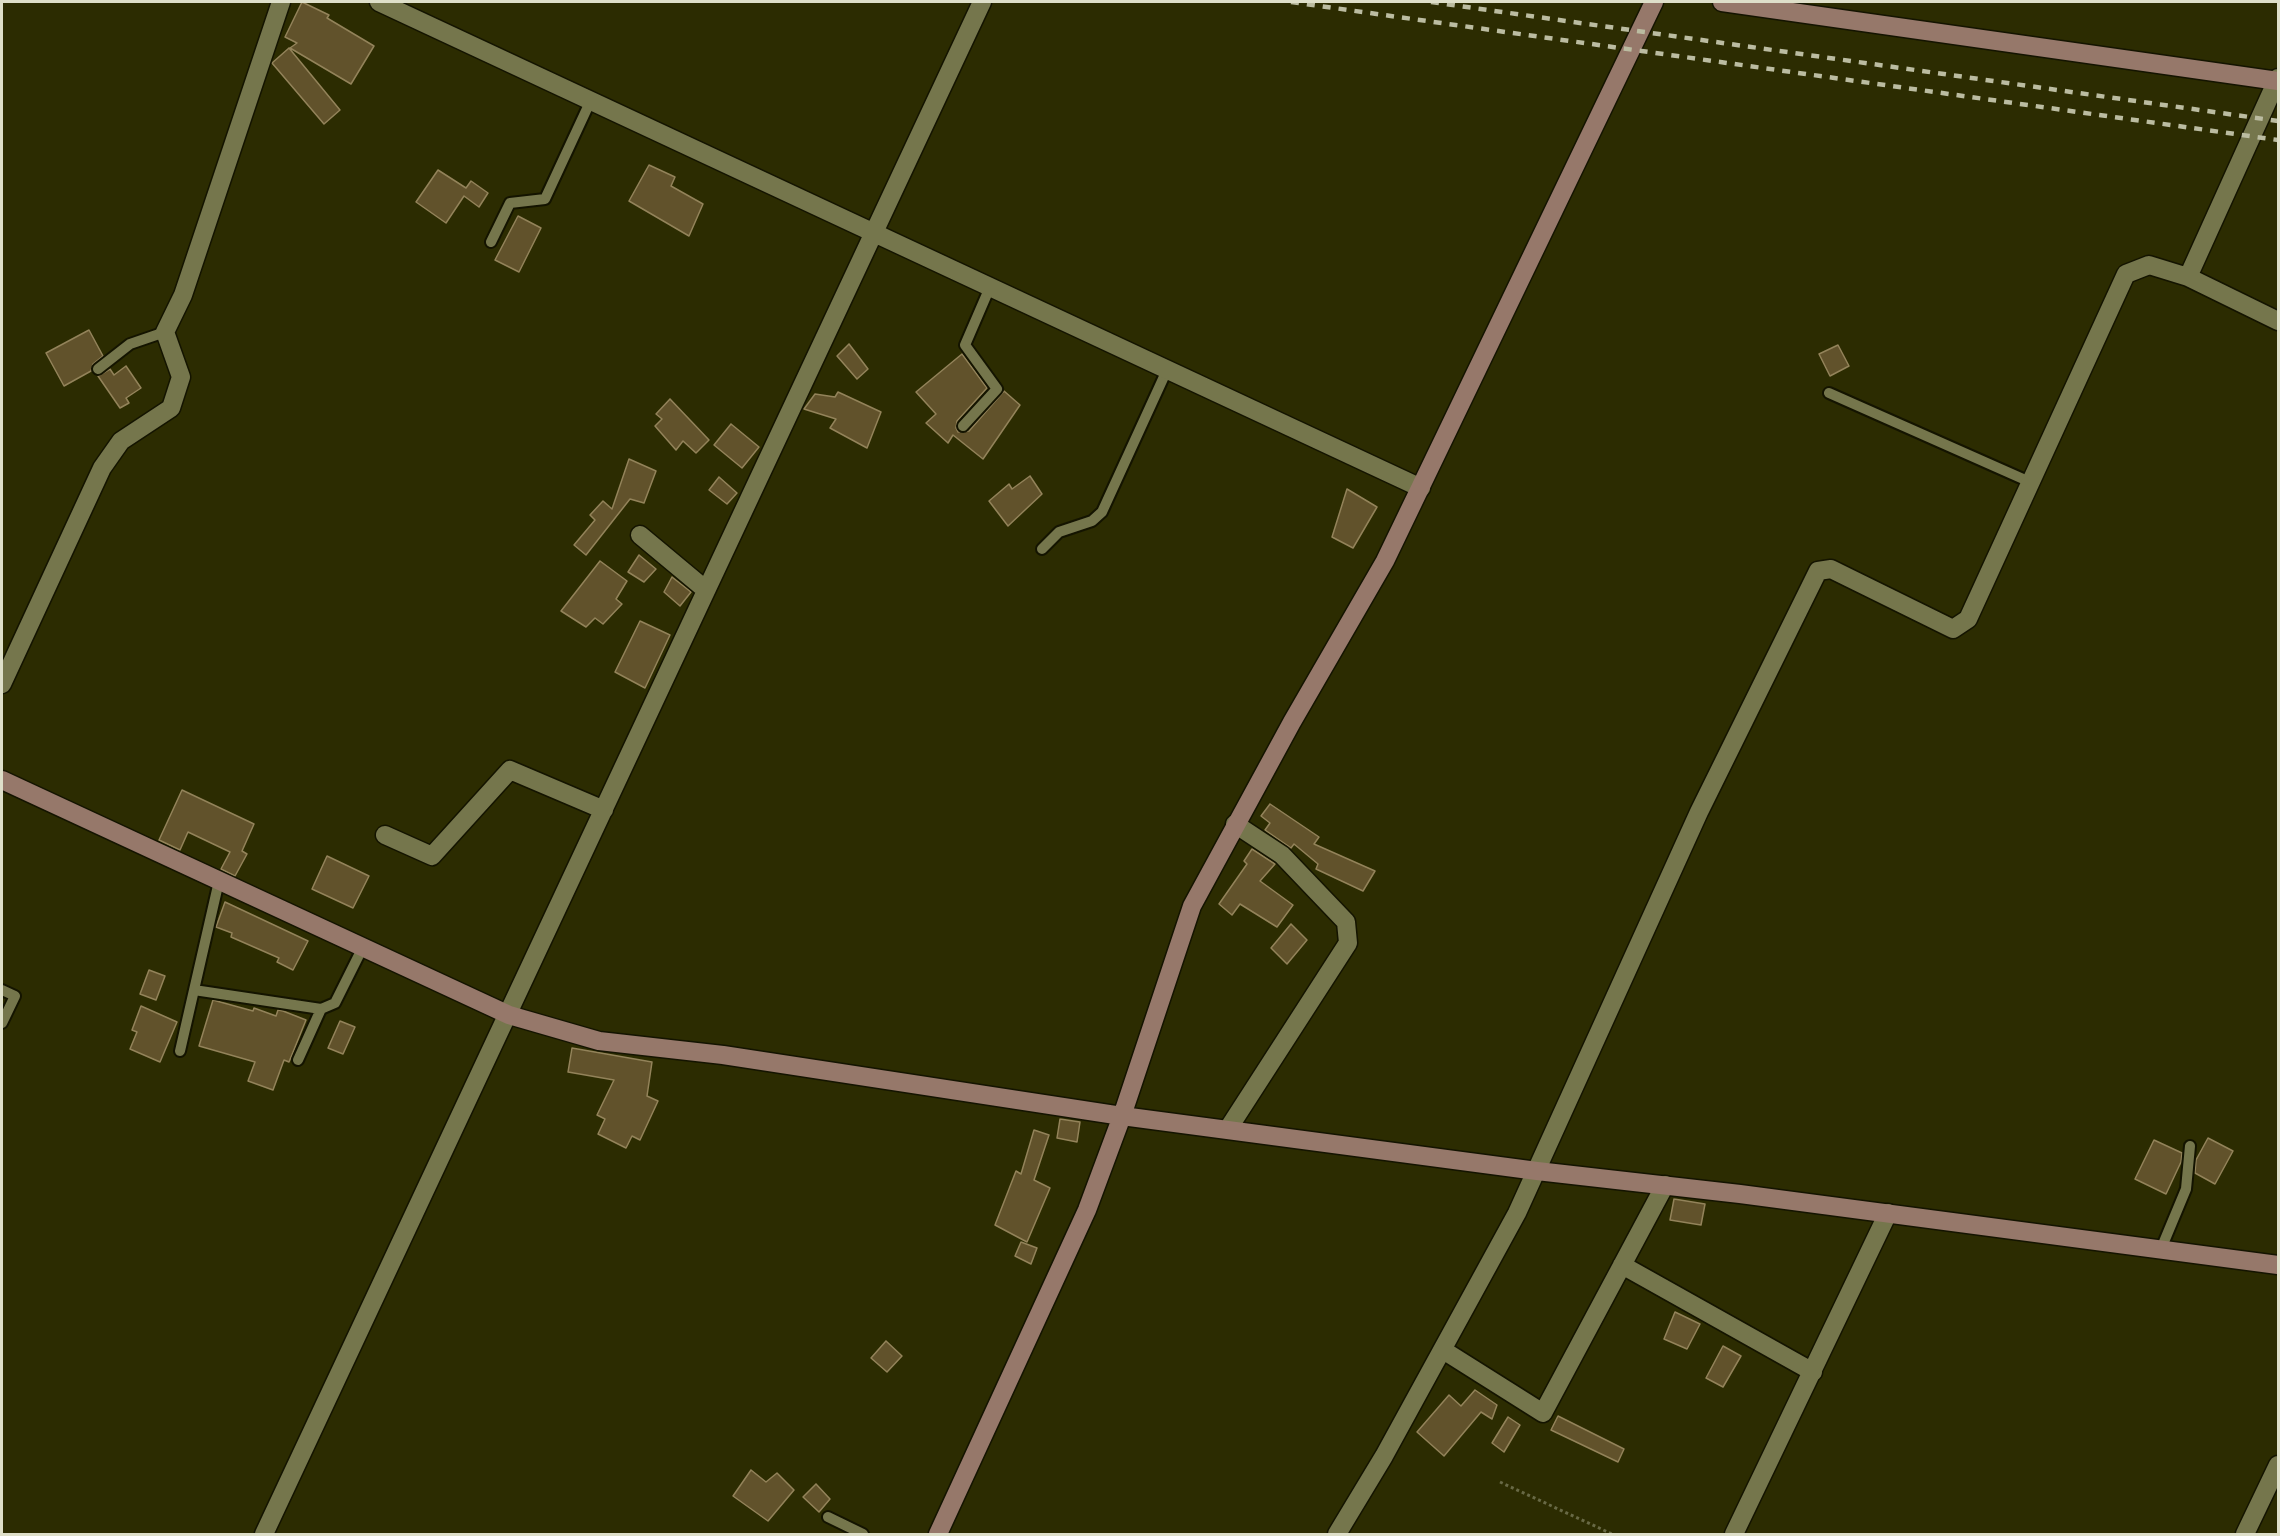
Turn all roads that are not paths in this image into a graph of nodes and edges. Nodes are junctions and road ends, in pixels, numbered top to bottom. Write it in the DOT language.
graph roads {
  1 [pos="281,2"];
  2 [pos="379,2"];
  3 [pos="982,2"];
  4 [pos="1654,2"];
  5 [pos="1722,2"];
  6 [pos="2278,80"];
  7 [pos="591,100"];
  8 [pos="872,232"];
  9 [pos="492,242"];
  10 [pos="2188,277"];
  11 [pos="990,287"];
  12 [pos="2278,321"];
  13 [pos="165,332"];
  14 [pos="98,369"];
  15 [pos="1167,370"];
  16 [pos="1829,393"];
  17 [pos="963,426"];
  18 [pos="2030,482"];
  19 [pos="1421,488"];
  20 [pos="640,535"];
  21 [pos="1042,549"];
  22 [pos="706,590"];
  23 [pos="2,684"];
  24 [pos="2,780"];
  25 [pos="604,810"];
  26 [pos="1235,824"];
  27 [pos="385,834"];
  28 [pos="219,881"];
  29 [pos="363,947"];
  30 [pos="2,990"];
  31 [pos="194,990"];
  32 [pos="321,1009"];
  33 [pos="509,1015"];
  34 [pos="2,1023"];
  35 [pos="180,1052"];
  36 [pos="298,1060"];
  37 [pos="1122,1116"];
  38 [pos="1228,1129"];
  39 [pos="2190,1146"];
  40 [pos="1537,1171"];
  41 [pos="1665,1185"];
  42 [pos="1888,1213"];
  43 [pos="2161,1249"];
  44 [pos="1622,1265"];
  45 [pos="2278,1265"];
  46 [pos="1443,1350"];
  47 [pos="1813,1372"];
  48 [pos="2278,1465"];
  49 [pos="828,1517"];
  50 [pos="264,1534"];
  51 [pos="863,1534"];
  52 [pos="938,1534"];
  53 [pos="1337,1534"];
  54 [pos="1734,1534"];
  55 [pos="2245,1534"];
  1 -- 13 [label="street"];
  2 -- 7 [label="street"];
  3 -- 8 [label="street"];
  4 -- 19 [label="street"];
  5 -- 6 [label="street"];
  6 -- 10 [label="street"];
  7 -- 8 [label="street"];
  7 -- 9 [label="lane"];
  8 -- 11 [label="street"];
  8 -- 22 [label="street"];
  10 -- 12 [label="street"];
  10 -- 18 [label="street"];
  11 -- 15 [label="street"];
  11 -- 17 [label="lane"];
  13 -- 14 [label="lane"];
  13 -- 23 [label="street"];
  15 -- 19 [label="street"];
  15 -- 21 [label="lane"];
  16 -- 18 [label="lane"];
  18 -- 40 [label="street"];
  19 -- 26 [label="street"];
  20 -- 22 [label="street"];
  22 -- 25 [label="street"];
  24 -- 28 [label="street"];
  25 -- 27 [label="street"];
  25 -- 33 [label="street"];
  26 -- 37 [label="street"];
  26 -- 38 [label="street"];
  28 -- 29 [label="street"];
  28 -- 31 [label="lane"];
  29 -- 32 [label="lane"];
  29 -- 33 [label="street"];
  30 -- 34 [label="lane"];
  31 -- 32 [label="lane"];
  31 -- 35 [label="lane"];
  32 -- 36 [label="lane"];
  33 -- 37 [label="street"];
  33 -- 50 [label="street"];
  37 -- 38 [label="street"];
  37 -- 52 [label="street"];
  38 -- 40 [label="street"];
  39 -- 43 [label="lane"];
  40 -- 41 [label="street"];
  40 -- 46 [label="street"];
  41 -- 42 [label="street"];
  41 -- 44 [label="street"];
  42 -- 43 [label="street"];
  42 -- 47 [label="street"];
  43 -- 45 [label="street"];
  44 -- 46 [label="street"];
  44 -- 47 [label="street"];
  46 -- 53 [label="street"];
  47 -- 54 [label="street"];
  48 -- 55 [label="street"];
  49 -- 51 [label="lane"];
}
